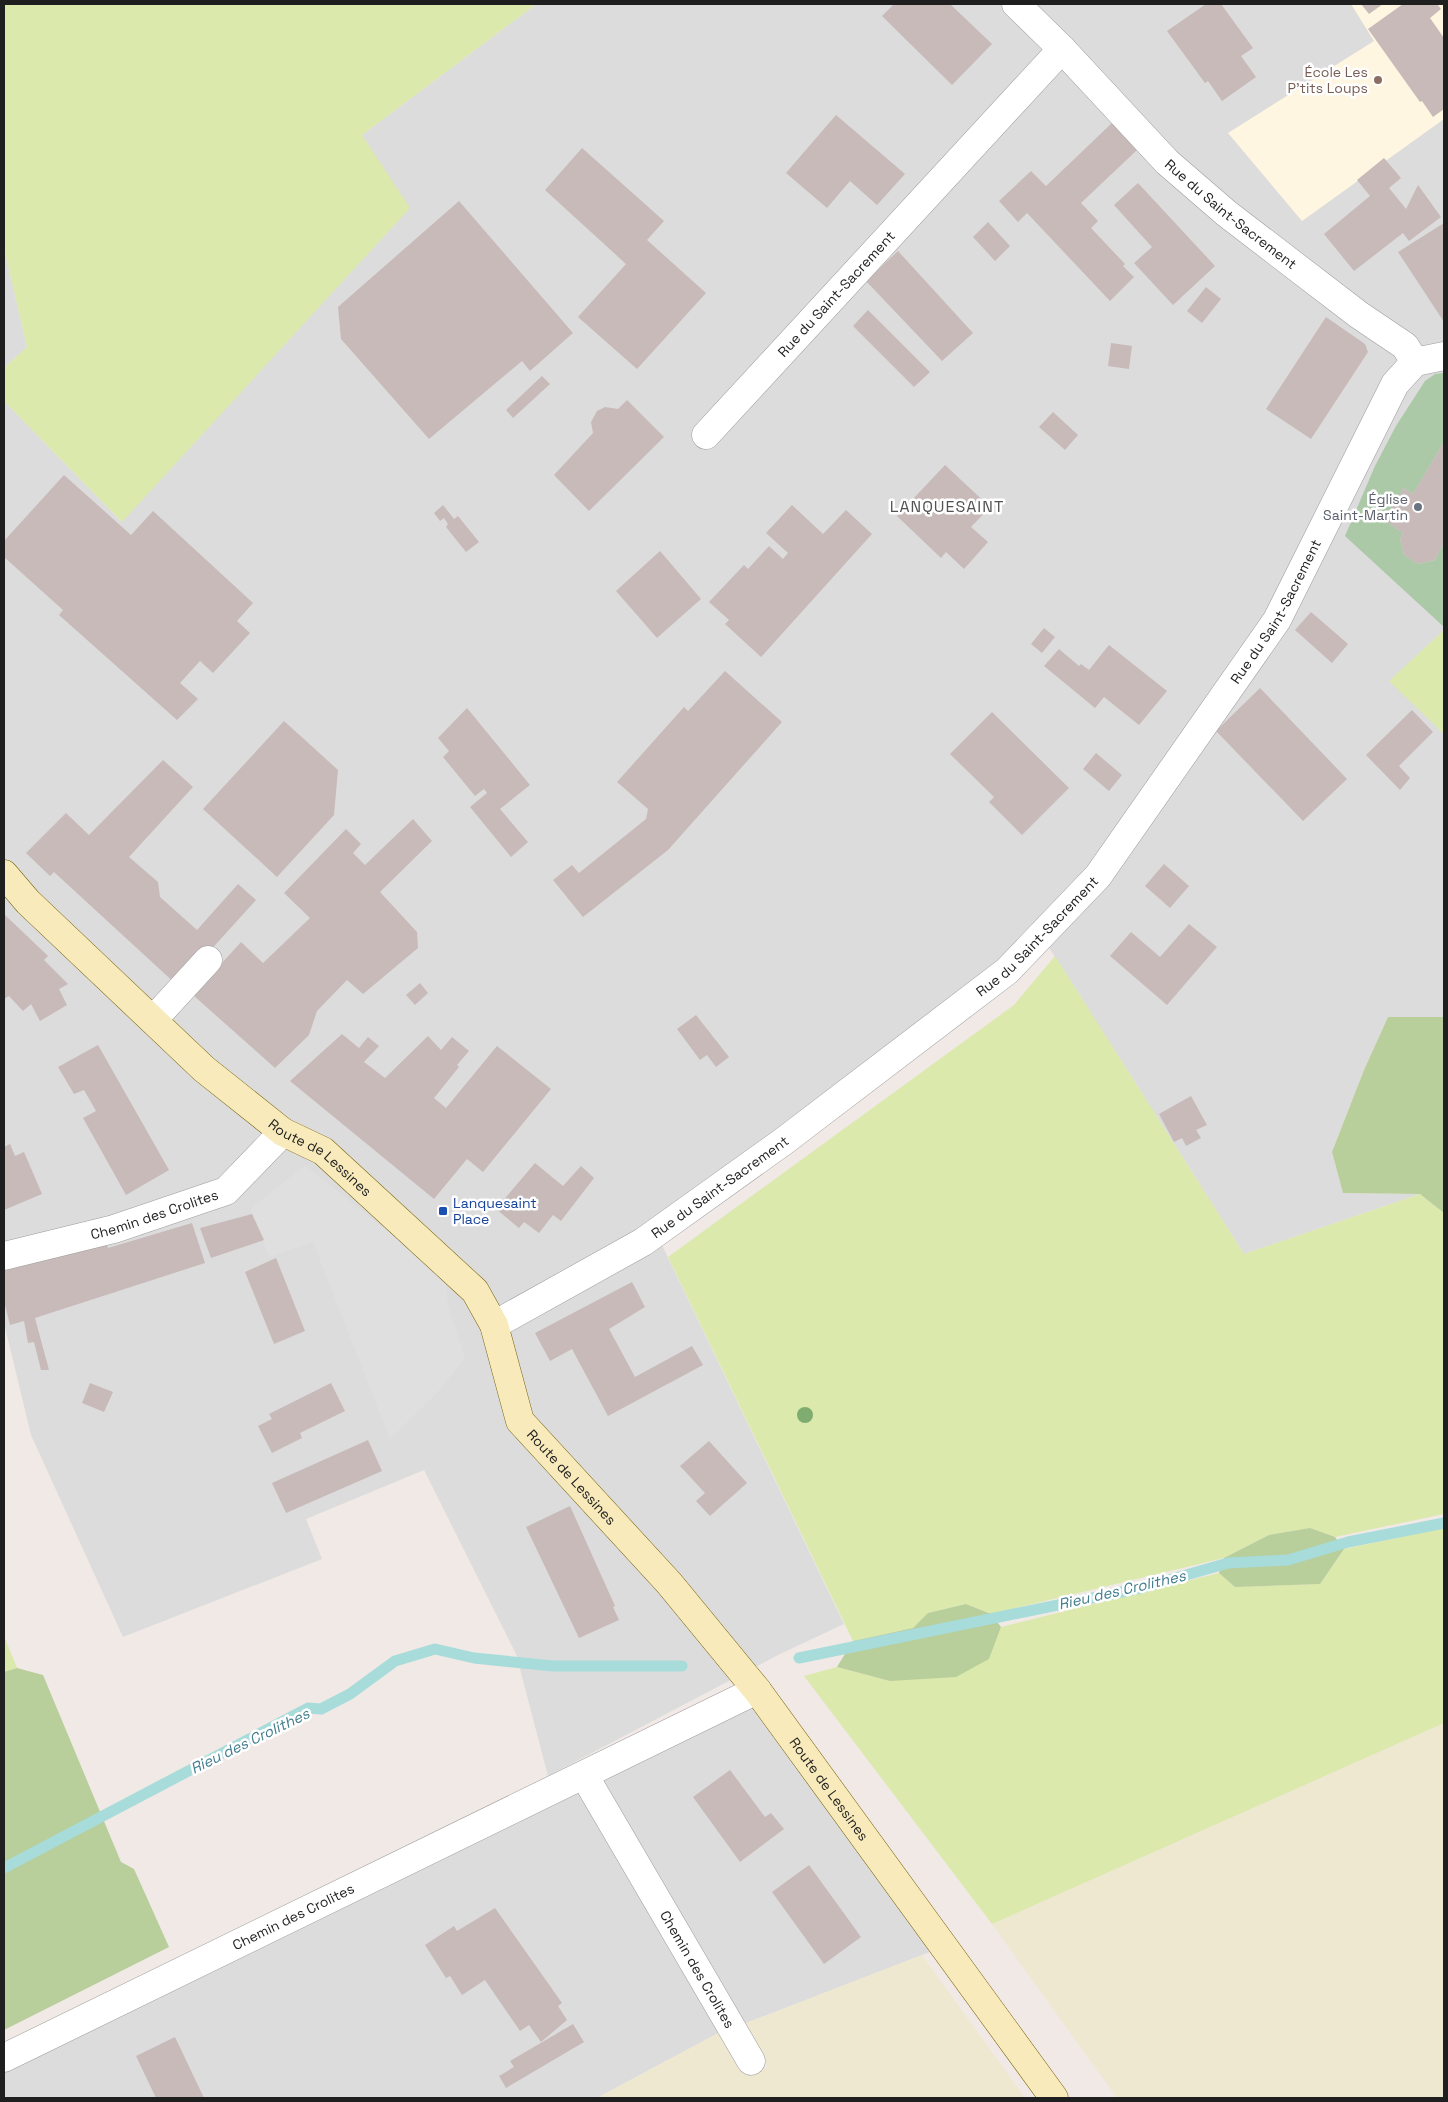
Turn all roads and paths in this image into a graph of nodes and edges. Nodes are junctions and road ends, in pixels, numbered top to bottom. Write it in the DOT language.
graph roads {
  1 [pos="1016,4"];
  2 [pos="1062,49"];
  3 [pos="1444,356"];
  4 [pos="1415,362"];
  5 [pos="706,435"];
  6 [pos="4,874"];
  7 [pos="208,960"];
  8 [pos="152,1020"];
  9 [pos="283,1132"];
  10 [pos="4,1256"];
  11 [pos="494,1325"];
  12 [pos="757,1690"];
  13 [pos="584,1775"];
  14 [pos="4,2058"];
  15 [pos="751,2061"];
  16 [pos="1054,2098"];
  1 -- 2 [label="street"];
  2 -- 4 [label="street, Rue du Saint-Sacrement"];
  2 -- 5 [label="street, Rue du Saint-Sacrement"];
  3 -- 4 [label="street"];
  4 -- 11 [label="street, Rue du Saint-Sacrement"];
  6 -- 8 [label="main road, Route de Lessines"];
  7 -- 8 [label="street"];
  8 -- 9 [label="main road, Route de Lessines"];
  9 -- 10 [label="street, Chemin des Crolites"];
  9 -- 11 [label="main road, Route de Lessines"];
  11 -- 12 [label="main road, Route de Lessines"];
  12 -- 13 [label="street, Chemin des Crolites"];
  12 -- 16 [label="main road, Route de Lessines"];
  13 -- 14 [label="street, Chemin des Crolites"];
  13 -- 15 [label="street, Chemin des Crolites"];
}
